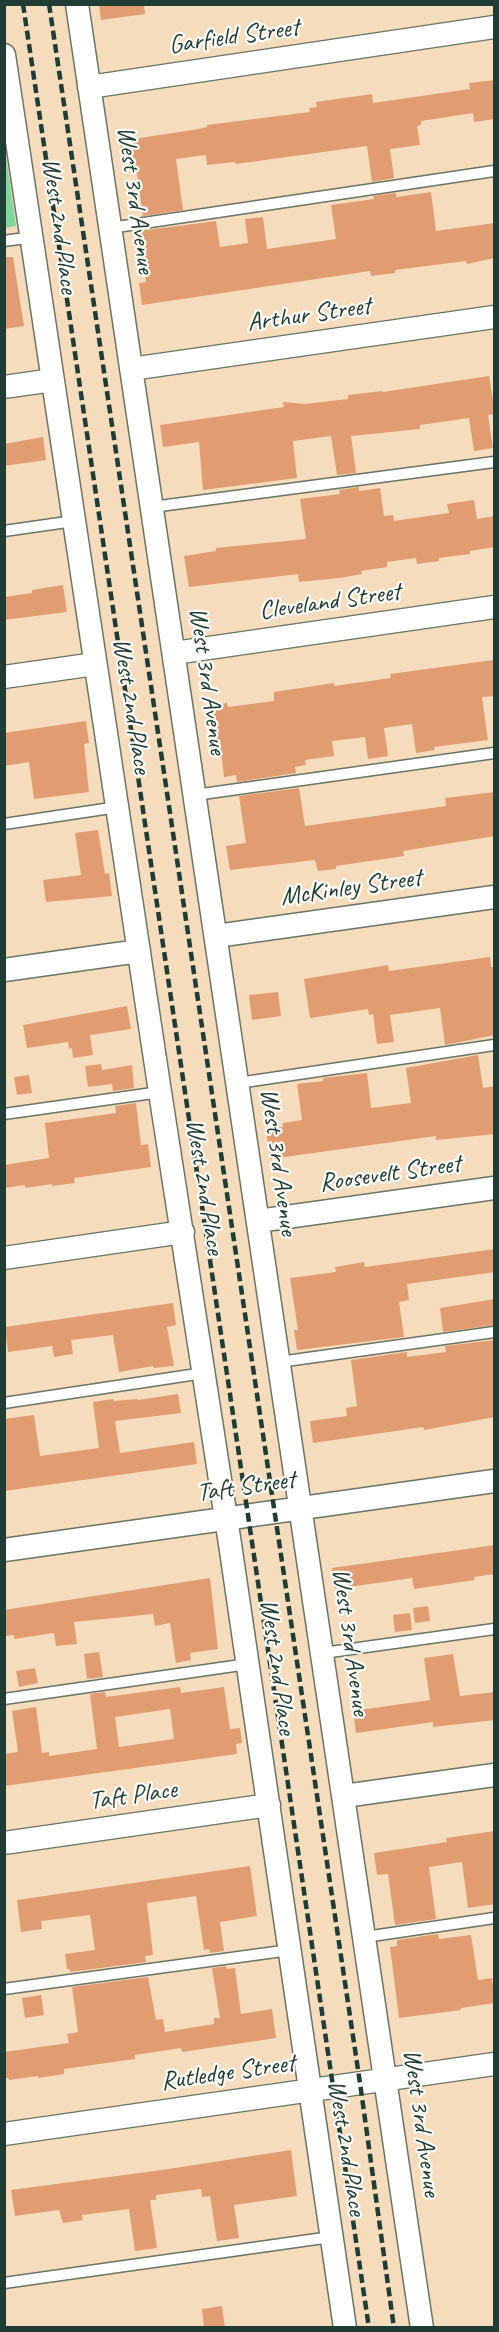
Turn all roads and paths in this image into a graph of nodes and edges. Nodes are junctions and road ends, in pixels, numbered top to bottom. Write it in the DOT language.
graph roads {
  1 [pos="77,4"];
  2 [pos="495,27"];
  3 [pos="4,55"];
  4 [pos="89,87"];
  5 [pos="495,171"];
  6 [pos="110,228"];
  7 [pos="32,237"];
  8 [pos="4,241"];
  9 [pos="495,317"];
  10 [pos="131,369"];
  11 [pos="53,380"];
  12 [pos="4,387"];
  13 [pos="495,462"];
  14 [pos="152,507"];
  15 [pos="74,521"];
  16 [pos="4,531"];
  17 [pos="495,608"];
  18 [pos="174,653"];
  19 [pos="96,664"];
  20 [pos="4,677"];
  21 [pos="495,753"];
  22 [pos="195,795"];
  23 [pos="118,807"];
  24 [pos="4,824"];
  25 [pos="495,897"];
  26 [pos="216,936"];
  27 [pos="139,951"];
  28 [pos="4,970"];
  29 [pos="495,1045"];
  30 [pos="238,1083"];
  31 [pos="160,1092"];
  32 [pos="4,1114"];
  33 [pos="495,1188"];
  34 [pos="258,1221"];
  35 [pos="183,1232"];
  36 [pos="4,1258"];
  37 [pos="495,1332"];
  38 [pos="279,1362"];
  39 [pos="204,1373"];
  40 [pos="4,1403"];
  41 [pos="495,1481"];
  42 [pos="301,1509"];
  43 [pos="226,1519"];
  44 [pos="4,1550"];
  45 [pos="495,1629"];
  46 [pos="323,1653"];
  47 [pos="248,1664"];
  48 [pos="4,1699"];
  49 [pos="495,1775"];
  50 [pos="344,1796"];
  51 [pos="269,1805"];
  52 [pos="4,1843"];
  53 [pos="495,1918"];
  54 [pos="365,1937"];
  55 [pos="290,1950"];
  56 [pos="4,1989"];
  57 [pos="495,2064"];
  58 [pos="386,2079"];
  59 [pos="309,2091"];
  60 [pos="4,2134"];
  61 [pos="331,2237"];
  62 [pos="4,2283"];
  63 [pos="345,2328"];
  64 [pos="422,2328"];
  1 -- 4 [label="street, West 3rd Avenue"];
  2 -- 4 [label="street, Garfield Street"];
  3 -- 7 [label="street, West 2nd Place"];
  4 -- 6 [label="street, West 3rd Avenue"];
  5 -- 6 [label="lane"];
  6 -- 10 [label="street, West 3rd Avenue"];
  7 -- 8 [label="lane"];
  7 -- 11 [label="street, West 2nd Place"];
  9 -- 10 [label="street, Arthur Street"];
  10 -- 14 [label="street, West 3rd Avenue"];
  11 -- 12 [label="street"];
  11 -- 15 [label="street, West 2nd Place"];
  13 -- 14 [label="lane"];
  14 -- 18 [label="street, West 3rd Avenue"];
  15 -- 16 [label="lane"];
  15 -- 19 [label="street, West 2nd Place"];
  17 -- 18 [label="street, Cleveland Street"];
  18 -- 22 [label="street, West 3rd Avenue"];
  19 -- 20 [label="street"];
  19 -- 23 [label="street, West 2nd Place"];
  21 -- 22 [label="lane"];
  22 -- 26 [label="street, West 3rd Avenue"];
  23 -- 24 [label="lane"];
  23 -- 27 [label="street, West 2nd Place"];
  25 -- 26 [label="street, McKinley Street"];
  26 -- 30 [label="street, West 3rd Avenue"];
  27 -- 28 [label="street"];
  27 -- 31 [label="street, West 2nd Place"];
  29 -- 30 [label="lane"];
  30 -- 34 [label="street, West 3rd Avenue"];
  31 -- 32 [label="lane"];
  31 -- 35 [label="street, West 2nd Place"];
  33 -- 34 [label="street, Roosevelt Street"];
  34 -- 38 [label="street, West 3rd Avenue"];
  35 -- 36 [label="street"];
  35 -- 39 [label="street, West 2nd Place"];
  37 -- 38 [label="lane"];
  38 -- 42 [label="street, West 3rd Avenue"];
  39 -- 40 [label="lane"];
  39 -- 43 [label="street, West 2nd Place"];
  41 -- 42 [label="street, Taft Street"];
  42 -- 43 [label="street, Taft Street"];
  42 -- 46 [label="street, West 3rd Avenue"];
  43 -- 44 [label="street, Taft Street"];
  43 -- 47 [label="street, West 2nd Place"];
  45 -- 46 [label="lane"];
  46 -- 50 [label="street, West 3rd Avenue"];
  47 -- 48 [label="lane"];
  47 -- 51 [label="street, West 2nd Place"];
  49 -- 50 [label="street"];
  50 -- 54 [label="street, West 3rd Avenue"];
  51 -- 52 [label="street, Taft Place"];
  51 -- 55 [label="street, West 2nd Place"];
  53 -- 54 [label="lane"];
  54 -- 58 [label="street, West 3rd Avenue"];
  55 -- 56 [label="lane"];
  55 -- 59 [label="street, West 2nd Place"];
  57 -- 58 [label="street, Rutledge Street"];
  58 -- 59 [label="street, Rutledge Street"];
  58 -- 64 [label="street, West 3rd Avenue"];
  59 -- 60 [label="street, Rutledge Street"];
  59 -- 61 [label="street, West 2nd Place"];
  61 -- 62 [label="lane"];
  61 -- 63 [label="street, West 2nd Place"];
}
